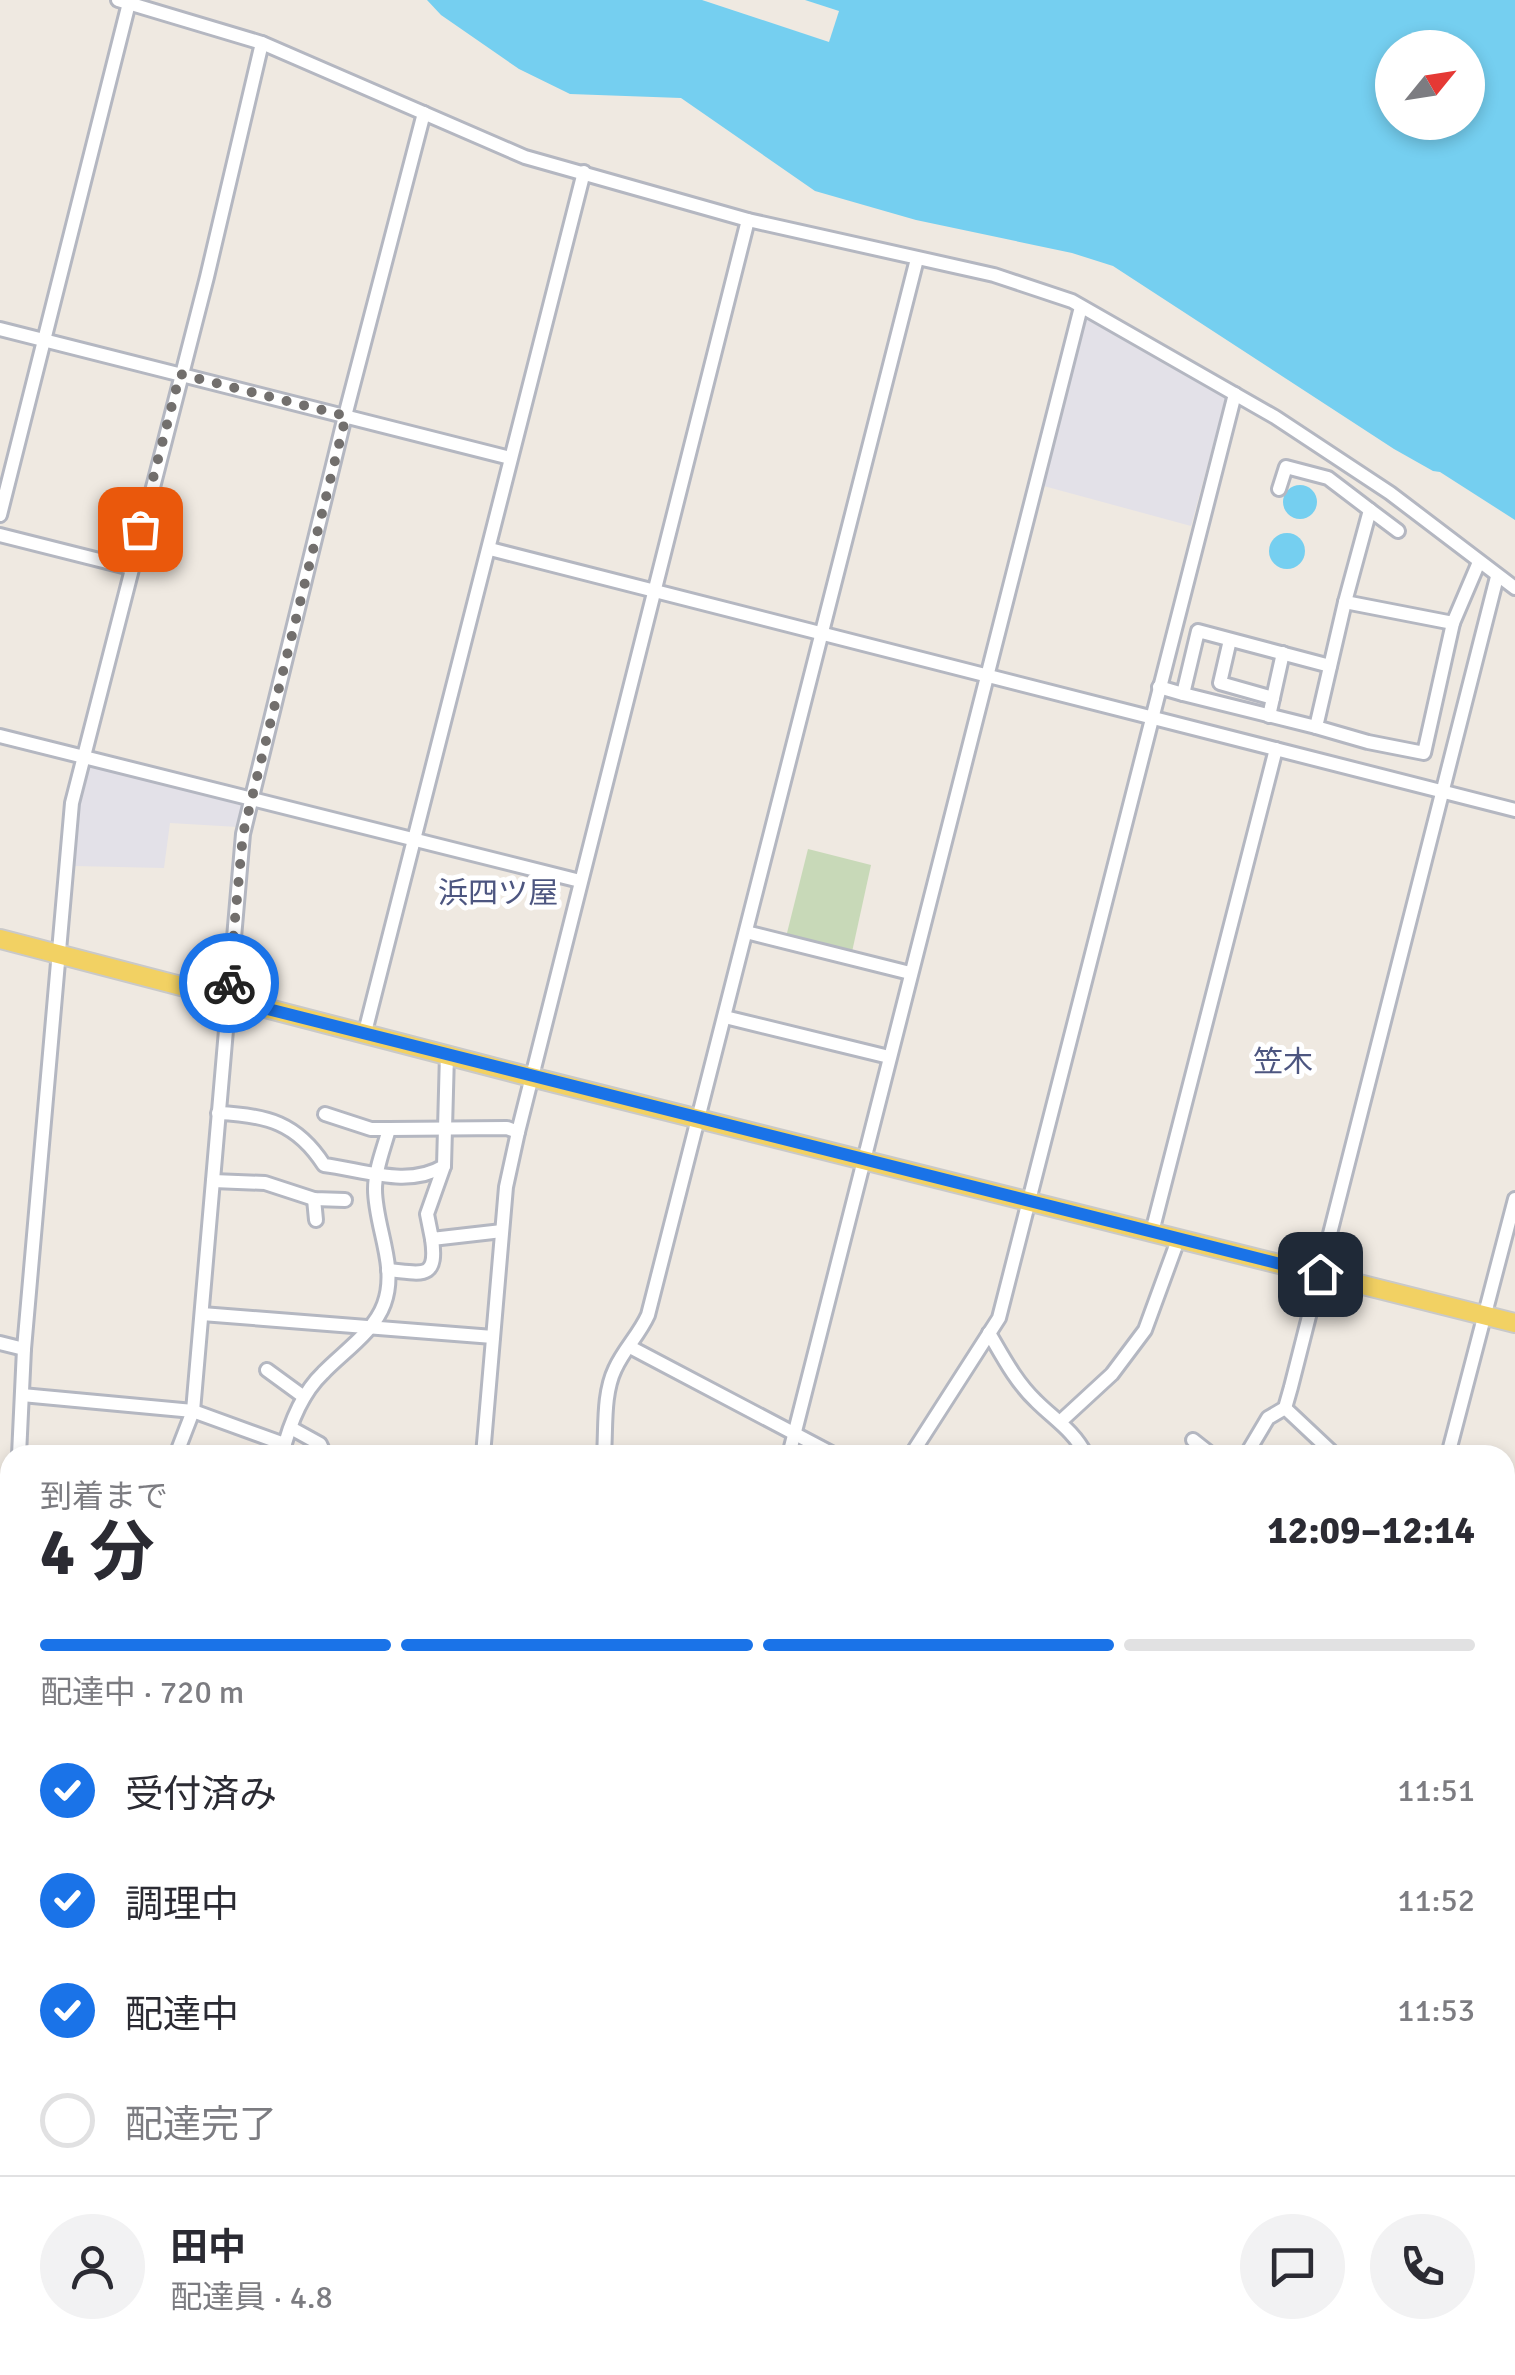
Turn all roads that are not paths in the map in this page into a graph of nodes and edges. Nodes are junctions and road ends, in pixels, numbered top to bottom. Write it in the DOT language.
graph roads {
  1 [pos="124,1"];
  2 [pos="262,43"];
  3 [pos="424,114"];
  4 [pos="584,172"];
  5 [pos="748,220"];
  6 [pos="917,259"];
  7 [pos="1081,306"];
  8 [pos="0,329"];
  9 [pos="44,340"];
  10 [pos="180,374"];
  11 [pos="1235,394"];
  12 [pos="346,416"];
  13 [pos="510,458"];
  14 [pos="1279,489"];
  15 [pos="1370,510"];
  16 [pos="0,515"];
  17 [pos="1398,531"];
  18 [pos="0,534"];
  19 [pos="490,548"];
  20 [pos="1479,562"];
  21 [pos="131,568"];
  22 [pos="1497,577"];
  23 [pos="1515,588"];
  24 [pos="654,589"];
  25 [pos="1345,602"];
  26 [pos="1453,624"];
  27 [pos="822,633"];
  28 [pos="1230,640"];
  29 [pos="1283,653"];
  30 [pos="1330,666"];
  31 [pos="986,675"];
  32 [pos="1220,683"];
  33 [pos="1159,687"];
  34 [pos="1183,694"];
  35 [pos="1273,698"];
  36 [pos="1216,703"];
  37 [pos="1269,716"];
  38 [pos="1150,719"];
  39 [pos="1316,727"];
  40 [pos="0,736"];
  41 [pos="1276,749"];
  42 [pos="82,757"];
  43 [pos="1442,794"];
  44 [pos="250,800"];
  45 [pos="1515,810"];
  46 [pos="414,840"];
  47 [pos="580,882"];
  48 [pos="746,932"];
  49 [pos="0,939"];
  50 [pos="59,954"];
  51 [pos="910,974"];
  52 [pos="228,999"];
  53 [pos="725,1017"];
  54 [pos="366,1032"];
  55 [pos="448,1054"];
  56 [pos="889,1058"];
  57 [pos="531,1077"];
  58 [pos="218,1113"];
  59 [pos="324,1114"];
  60 [pos="700,1118"];
  61 [pos="446,1128"];
  62 [pos="390,1129"];
  63 [pos="518,1132"];
  64 [pos="863,1158"];
  65 [pos="444,1166"];
  66 [pos="376,1172"];
  67 [pos="213,1181"];
  68 [pos="314,1199"];
  69 [pos="1028,1199"];
  70 [pos="1515,1199"];
  71 [pos="345,1200"];
  72 [pos="316,1220"];
  73 [pos="502,1231"];
  74 [pos="1152,1232"];
  75 [pos="432,1239"];
  76 [pos="1178,1240"];
  77 [pos="388,1270"];
  78 [pos="1320,1274"];
  79 [pos="202,1314"];
  80 [pos="1485,1315"];
  81 [pos="1515,1323"];
  82 [pos="368,1329"];
  83 [pos="989,1334"];
  84 [pos="493,1337"];
  85 [pos="0,1343"];
  86 [pos="630,1348"];
  87 [pos="24,1349"];
  88 [pos="267,1370"];
  89 [pos="22,1395"];
  90 [pos="304,1396"];
  91 [pos="1284,1408"];
  92 [pos="193,1410"];
  93 [pos="1061,1422"];
  94 [pos="291,1428"];
  95 [pos="794,1434"];
  96 [pos="1194,1440"];
  97 [pos="20,1445"];
  98 [pos="180,1445"];
  99 [pos="272,1445"];
  100 [pos="285,1445"];
  101 [pos="320,1445"];
  102 [pos="484,1445"];
  103 [pos="605,1445"];
  104 [pos="791,1445"];
  105 [pos="816,1445"];
  106 [pos="917,1445"];
  107 [pos="1078,1445"];
  108 [pos="1200,1445"];
  109 [pos="1252,1445"];
  110 [pos="1324,1445"];
  111 [pos="1451,1445"];
  1 -- 2 [label="street"];
  1 -- 9 [label="street"];
  2 -- 3 [label="street"];
  2 -- 10 [label="street"];
  3 -- 4 [label="street"];
  3 -- 12 [label="street"];
  4 -- 5 [label="street"];
  4 -- 13 [label="street"];
  5 -- 6 [label="street"];
  5 -- 24 [label="street"];
  6 -- 7 [label="street"];
  6 -- 27 [label="street"];
  7 -- 11 [label="street"];
  7 -- 31 [label="street"];
  8 -- 9 [label="street"];
  9 -- 10 [label="street"];
  9 -- 16 [label="street"];
  10 -- 12 [label="street"];
  10 -- 21 [label="street"];
  11 -- 20 [label="street"];
  11 -- 33 [label="street"];
  12 -- 13 [label="street"];
  12 -- 44 [label="street"];
  13 -- 19 [label="street"];
  14 -- 15 [label="street"];
  15 -- 17 [label="street"];
  15 -- 25 [label="street"];
  18 -- 21 [label="street"];
  19 -- 24 [label="street"];
  19 -- 46 [label="street"];
  20 -- 22 [label="street"];
  20 -- 26 [label="street"];
  21 -- 42 [label="street"];
  22 -- 23 [label="street"];
  22 -- 43 [label="street"];
  24 -- 27 [label="street"];
  24 -- 47 [label="street"];
  25 -- 26 [label="street"];
  25 -- 30 [label="street"];
  26 -- 39 [label="street"];
  27 -- 31 [label="street"];
  27 -- 48 [label="street"];
  28 -- 29 [label="street"];
  28 -- 32 [label="street"];
  28 -- 34 [label="street"];
  29 -- 30 [label="street"];
  29 -- 35 [label="street"];
  30 -- 39 [label="street"];
  31 -- 38 [label="street"];
  31 -- 51 [label="street"];
  32 -- 35 [label="street"];
  32 -- 36 [label="street"];
  33 -- 34 [label="street"];
  33 -- 38 [label="street"];
  34 -- 36 [label="street"];
  35 -- 37 [label="street"];
  36 -- 37 [label="street"];
  37 -- 39 [label="street"];
  38 -- 41 [label="street"];
  38 -- 69 [label="street"];
  40 -- 42 [label="street"];
  41 -- 43 [label="street"];
  41 -- 74 [label="street"];
  42 -- 44 [label="street"];
  42 -- 50 [label="street"];
  43 -- 45 [label="street"];
  43 -- 78 [label="street"];
  44 -- 46 [label="street"];
  44 -- 52 [label="street"];
  46 -- 47 [label="street"];
  46 -- 54 [label="street"];
  47 -- 57 [label="street"];
  48 -- 51 [label="street"];
  48 -- 53 [label="street"];
  49 -- 50 [label="main road"];
  50 -- 52 [label="main road"];
  50 -- 87 [label="street"];
  51 -- 56 [label="street"];
  52 -- 54 [label="main road"];
  52 -- 58 [label="street"];
  53 -- 56 [label="street"];
  53 -- 60 [label="street"];
  54 -- 55 [label="main road"];
  55 -- 57 [label="main road"];
  55 -- 61 [label="street"];
  56 -- 64 [label="street"];
  57 -- 60 [label="main road"];
  57 -- 63 [label="street"];
  58 -- 66 [label="street"];
  58 -- 67 [label="street"];
  59 -- 62 [label="street"];
  60 -- 64 [label="main road"];
  60 -- 86 [label="street"];
  61 -- 62 [label="street"];
  61 -- 63 [label="street"];
  61 -- 65 [label="street"];
  62 -- 66 [label="street"];
  63 -- 73 [label="street"];
  64 -- 69 [label="main road"];
  64 -- 95 [label="street"];
  65 -- 66 [label="street"];
  65 -- 75 [label="street"];
  66 -- 77 [label="street"];
  67 -- 68 [label="street"];
  67 -- 79 [label="street"];
  68 -- 71 [label="street"];
  68 -- 72 [label="street"];
  69 -- 74 [label="main road"];
  69 -- 83 [label="street"];
  70 -- 80 [label="street"];
  73 -- 75 [label="street"];
  73 -- 84 [label="street"];
  74 -- 76 [label="main road"];
  75 -- 77 [label="street"];
  76 -- 78 [label="main road"];
  76 -- 93 [label="street"];
  77 -- 82 [label="street"];
  78 -- 80 [label="main road"];
  78 -- 91 [label="street"];
  79 -- 82 [label="street"];
  79 -- 92 [label="street"];
  80 -- 81 [label="main road"];
  80 -- 111 [label="street"];
  82 -- 84 [label="street"];
  82 -- 90 [label="street"];
  83 -- 93 [label="street"];
  83 -- 106 [label="street"];
  84 -- 102 [label="street"];
  85 -- 87 [label="street"];
  86 -- 95 [label="street"];
  86 -- 103 [label="street"];
  87 -- 89 [label="street"];
  88 -- 90 [label="street"];
  89 -- 92 [label="street"];
  89 -- 97 [label="street"];
  90 -- 94 [label="street"];
  91 -- 109 [label="street"];
  91 -- 110 [label="street"];
  92 -- 98 [label="street"];
  92 -- 99 [label="street"];
  93 -- 107 [label="street"];
  94 -- 100 [label="street"];
  94 -- 101 [label="street"];
  95 -- 104 [label="street"];
  95 -- 105 [label="street"];
  96 -- 108 [label="street"];
}
